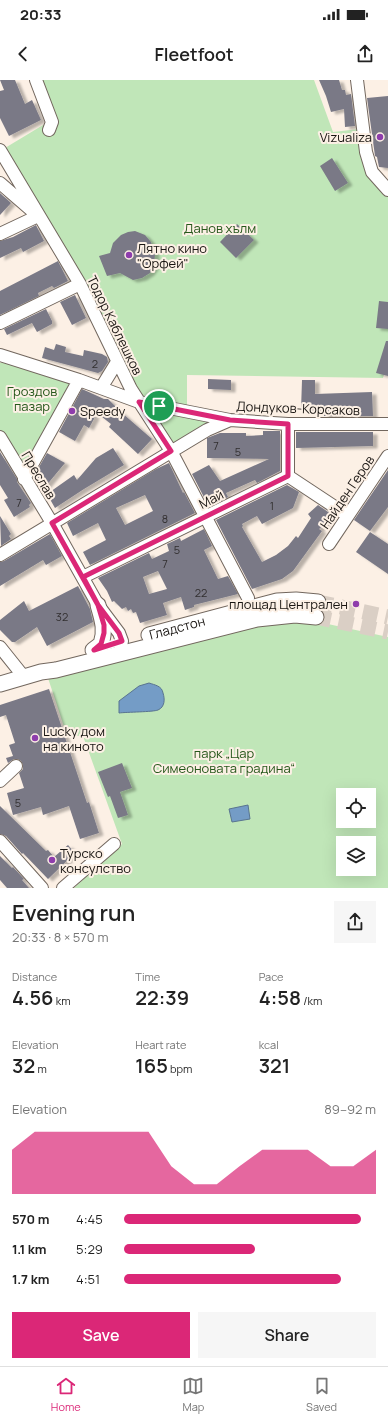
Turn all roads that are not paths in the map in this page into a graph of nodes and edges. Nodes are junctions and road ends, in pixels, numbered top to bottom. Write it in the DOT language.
graph roads {
  1 [pos="36,80"];
  2 [pos="357,80"];
  3 [pos="49,130"];
  4 [pos="0,150"];
  5 [pos="0,183"];
  6 [pos="388,190"];
  7 [pos="38,216"];
  8 [pos="0,234"];
  9 [pos="80,284"];
  10 [pos="0,323"];
  11 [pos="0,355"];
  12 [pos="117,362"];
  13 [pos="79,380"];
  14 [pos="102,388"];
  15 [pos="139,402"];
  16 [pos="230,420"];
  17 [pos="288,424"];
  18 [pos="388,424"];
  19 [pos="0,437"];
  20 [pos="171,451"];
  21 [pos="388,456"];
  22 [pos="288,476"];
  23 [pos="24,479"];
  24 [pos="347,515"];
  25 [pos="206,517"];
  26 [pos="52,523"];
  27 [pos="329,544"];
  28 [pos="0,555"];
  29 [pos="83,577"];
  30 [pos="248,598"];
  31 [pos="318,602"];
  32 [pos="98,605"];
  33 [pos="316,617"];
  34 [pos="0,647"];
  35 [pos="121,647"];
  36 [pos="94,650"];
  37 [pos="41,672"];
  38 [pos="24,676"];
  39 [pos="0,684"];
  40 [pos="16,766"];
  41 [pos="0,781"];
  42 [pos="0,841"];
  43 [pos="114,844"];
  44 [pos="42,888"];
  45 [pos="63,888"];
  1 -- 3 [label="street"];
  2 -- 6 [label="street"];
  4 -- 7 [label="street, Тодор Каблешков"];
  5 -- 7 [label="street"];
  7 -- 8 [label="street"];
  7 -- 9 [label="street, Тодор Каблешков"];
  9 -- 10 [label="street"];
  9 -- 12 [label="street, Тодор Каблешков"];
  11 -- 13 [label="street, Дондуков-Корсаков"];
  12 -- 14 [label="street"];
  12 -- 15 [label="street, Тодор Каблешков"];
  13 -- 14 [label="street, Дондуков-Корсаков"];
  13 -- 23 [label="street"];
  14 -- 15 [label="street, Дондуков-Корсаков"];
  15 -- 16 [label="street, Дондуков-Корсаков"];
  15 -- 20 [label="street, Тодор Каблешков"];
  16 -- 17 [label="street, Дондуков-Корсаков"];
  16 -- 20 [label="street"];
  17 -- 18 [label="street, Дондуков-Корсаков"];
  17 -- 22 [label="street"];
  19 -- 23 [label="street, Преслав"];
  20 -- 25 [label="street, Тодор Каблешков"];
  20 -- 26 [label="street"];
  21 -- 24 [label="street, Найден Геров"];
  22 -- 24 [label="street"];
  22 -- 25 [label="street, Май"];
  23 -- 26 [label="street, Преслав"];
  24 -- 27 [label="street, Найден Геров"];
  25 -- 29 [label="street, Май"];
  25 -- 30 [label="street, Тодор Каблешков"];
  26 -- 28 [label="street"];
  26 -- 29 [label="street, Преслав"];
  29 -- 32 [label="street, Преслав"];
  31 -- 35 [label="main road, Гладстон"];
  32 -- 35 [label="street, Преслав"];
  32 -- 36 [label="main road"];
  33 -- 35 [label="main road, Гладстон"];
  34 -- 38 [label="street"];
  35 -- 36 [label="main road, Гладстон"];
  35 -- 37 [label="main road, Гладстон"];
  36 -- 37 [label="main road, Гладстон"];
  37 -- 38 [label="main road, Гладстон"];
  38 -- 39 [label="main road, Гладстон"];
  40 -- 41 [label="street"];
  42 -- 44 [label="street"];
  43 -- 45 [label="street"];
}
